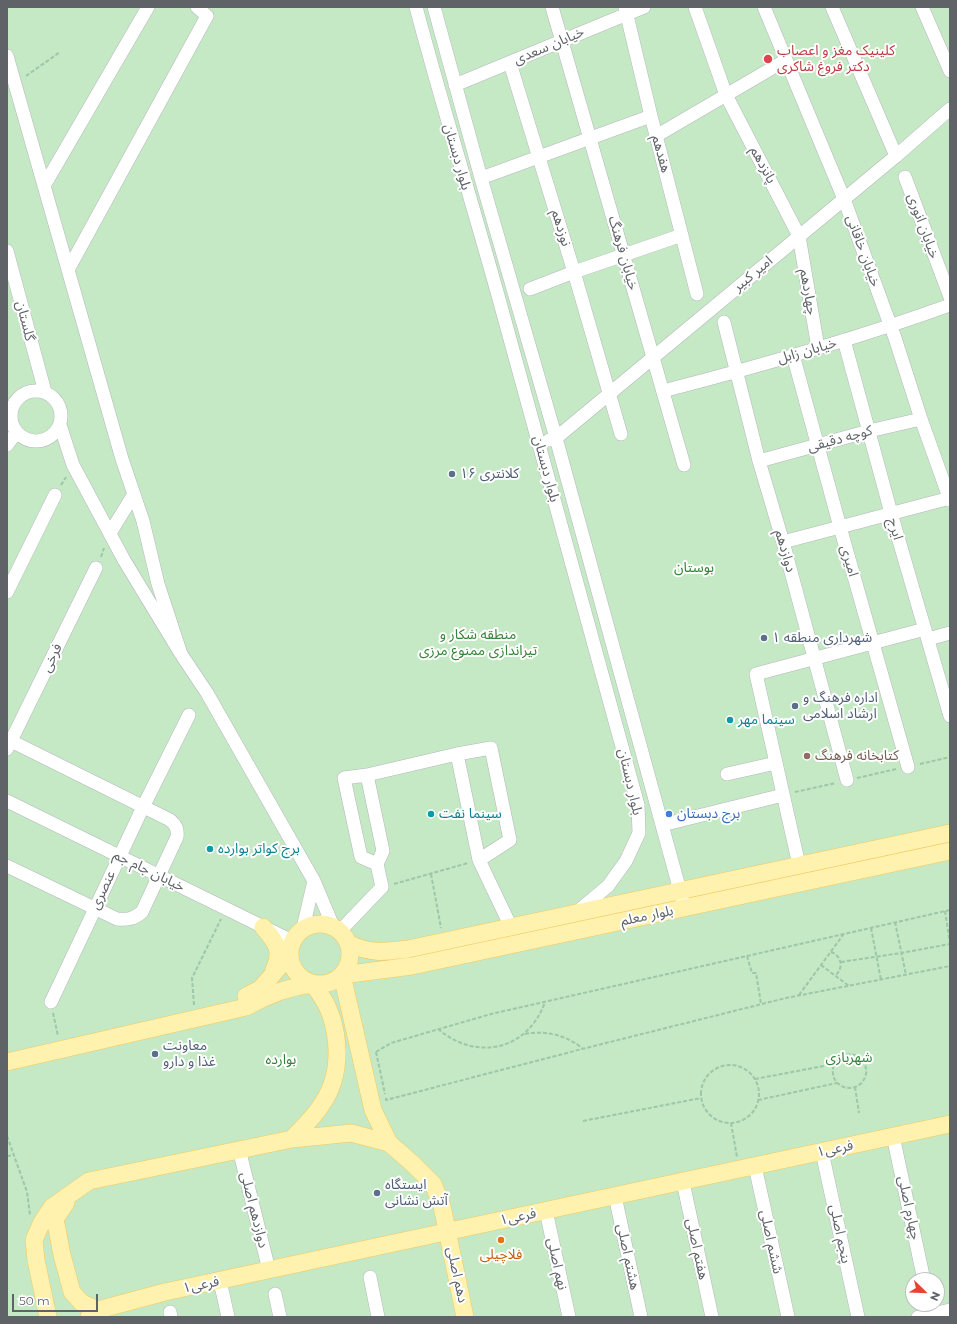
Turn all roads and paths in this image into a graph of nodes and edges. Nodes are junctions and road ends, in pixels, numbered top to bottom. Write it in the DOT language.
graph roads {
  1 [pos="148,7"];
  2 [pos="197,7"];
  3 [pos="416,7"];
  4 [pos="434,7"];
  5 [pos="552,7"];
  6 [pos="644,7"];
  7 [pos="695,7"];
  8 [pos="764,7"];
  9 [pos="832,7"];
  10 [pos="922,7"];
  11 [pos="626,10"];
  12 [pos="562,41"];
  13 [pos="60,52"];
  14 [pos="7,56"];
  15 [pos="786,60"];
  16 [pos="510,63"];
  17 [pos="950,71"];
  18 [pos="15,84"];
  19 [pos="455,85"];
  20 [pos="726,95"];
  21 [pos="950,109"];
  22 [pos="651,116"];
  23 [pos="656,136"];
  24 [pos="589,138"];
  25 [pos="539,156"];
  26 [pos="896,156"];
  27 [pos="905,177"];
  28 [pos="481,178"];
  29 [pos="44,186"];
  30 [pos="844,199"];
  31 [pos="682,235"];
  32 [pos="799,236"];
  33 [pos="7,250"];
  34 [pos="624,255"];
  35 [pos="68,270"];
  36 [pos="574,272"];
  37 [pos="530,289"];
  38 [pos="697,294"];
  39 [pos="950,298"];
  40 [pos="950,305"];
  41 [pos="724,322"];
  42 [pos="890,327"];
  43 [pos="844,340"];
  44 [pos="818,348"];
  45 [pos="793,355"];
  46 [pos="653,358"];
  47 [pos="736,371"];
  48 [pos="663,391"];
  49 [pos="44,392"];
  50 [pos="609,394"];
  51 [pos="921,419"];
  52 [pos="60,425"];
  53 [pos="869,431"];
  54 [pos="16,433"];
  55 [pos="621,434"];
  56 [pos="556,438"];
  57 [pos="539,443"];
  58 [pos="7,445"];
  59 [pos="818,445"];
  60 [pos="759,461"];
  61 [pos="73,465"];
  62 [pos="684,465"];
  63 [pos="134,494"];
  64 [pos="55,495"];
  65 [pos="950,499"];
  66 [pos="891,513"];
  67 [pos="840,527"];
  68 [pos="110,533"];
  69 [pos="783,542"];
  70 [pos="96,568"];
  71 [pos="7,592"];
  72 [pos="950,633"];
  73 [pos="926,634"];
  74 [pos="872,643"];
  75 [pos="180,654"];
  76 [pos="814,659"];
  77 [pos="189,715"];
  78 [pos="950,716"];
  79 [pos="8,743"];
  80 [pos="457,754"];
  81 [pos="950,757"];
  82 [pos="776,763"];
  83 [pos="908,767"];
  84 [pos="727,774"];
  85 [pos="367,776"];
  86 [pos="847,780"];
  87 [pos="783,795"];
  88 [pos="7,801"];
  89 [pos="142,807"];
  90 [pos="662,825"];
  91 [pos="950,833"];
  92 [pos="950,851"];
  93 [pos="119,856"];
  94 [pos="479,860"];
  95 [pos="377,864"];
  96 [pos="799,865"];
  97 [pos="7,866"];
  98 [pos="431,874"];
  99 [pos="159,876"];
  100 [pos="314,881"];
  101 [pos="382,887"];
  102 [pos="680,891"];
  103 [pos="95,908"];
  104 [pos="684,908"];
  105 [pos="226,909"];
  106 [pos="950,910"];
  107 [pos="945,911"];
  108 [pos="576,913"];
  109 [pos="895,922"];
  110 [pos="263,927"];
  111 [pos="511,927"];
  112 [pos="303,928"];
  113 [pos="871,928"];
  114 [pos="341,934"];
  115 [pos="844,934"];
  116 [pos="444,941"];
  117 [pos="950,943"];
  118 [pos="290,948"];
  119 [pos="831,952"];
  120 [pos="901,953"];
  121 [pos="747,956"];
  122 [pos="877,957"];
  123 [pos="841,962"];
  124 [pos="821,966"];
  125 [pos="950,966"];
  126 [pos="342,975"];
  127 [pos="906,975"];
  128 [pos="835,976"];
  129 [pos="268,980"];
  130 [pos="881,980"];
  131 [pos="312,984"];
  132 [pos="849,986"];
  133 [pos="799,995"];
  134 [pos="51,1002"];
  135 [pos="545,1002"];
  136 [pos="761,1004"];
  137 [pos="195,1009"];
  138 [pos="438,1029"];
  139 [pos="524,1034"];
  140 [pos="58,1039"];
  141 [pos="582,1049"];
  142 [pos="7,1051"];
  143 [pos="369,1056"];
  144 [pos="7,1062"];
  145 [pos="834,1064"];
  146 [pos="755,1079"];
  147 [pos="837,1083"];
  148 [pos="855,1087"];
  149 [pos="701,1098"];
  150 [pos="758,1100"];
  151 [pos="859,1113"];
  152 [pos="583,1121"];
  153 [pos="731,1123"];
  154 [pos="950,1124"];
  155 [pos="7,1136"];
  156 [pos="893,1136"];
  157 [pos="292,1139"];
  158 [pos="389,1143"];
  159 [pos="239,1149"];
  160 [pos="822,1152"];
  161 [pos="14,1155"];
  162 [pos="7,1156"];
  163 [pos="747,1168"];
  164 [pos="683,1182"];
  165 [pos="74,1192"];
  166 [pos="615,1196"];
  167 [pos="546,1211"];
  168 [pos="31,1220"];
  169 [pos="448,1232"];
  170 [pos="269,1270"];
  171 [pos="922,1272"];
  172 [pos="370,1277"];
  173 [pos="220,1281"];
  174 [pos="275,1294"];
  175 [pos="931,1312"];
  176 [pos="93,1313"];
  177 [pos="48,1317"];
  178 [pos="228,1317"];
  179 [pos="280,1317"];
  180 [pos="378,1317"];
  181 [pos="466,1317"];
  182 [pos="569,1317"];
  183 [pos="641,1317"];
  184 [pos="712,1317"];
  185 [pos="788,1317"];
  186 [pos="858,1317"];
  187 [pos="918,1317"];
  1 -- 29 [label="street"];
  2 -- 35 [label="street"];
  3 -- 57 [label="street, بلوار دبستان"];
  4 -- 19 [label="street, بلوار دبستان"];
  5 -- 12 [label="street, خیابان فرهنگ"];
  6 -- 11 [label="street, خیابان سعدی"];
  7 -- 20 [label="street, پانزدهم"];
  8 -- 15 [label="street, خیابان خاقانی"];
  9 -- 26 [label="street"];
  10 -- 17 [label="street"];
  11 -- 12 [label="street, خیابان سعدی"];
  11 -- 22 [label="street, هفدهم"];
  12 -- 16 [label="street, خیابان سعدی"];
  12 -- 24 [label="street, خیابان فرهنگ"];
  13 -- 18 [label="path"];
  14 -- 18 [label="street"];
  15 -- 20 [label="street"];
  15 -- 30 [label="street, خیابان خاقانی"];
  16 -- 19 [label="street, خیابان سعدی"];
  16 -- 25 [label="street, نوزدهم"];
  18 -- 29 [label="street"];
  19 -- 28 [label="street, بلوار دبستان"];
  20 -- 23 [label="street"];
  20 -- 32 [label="street, پانزدهم"];
  21 -- 26 [label="street, امیر کبیر"];
  22 -- 23 [label="street, هفدهم"];
  22 -- 24 [label="street"];
  23 -- 31 [label="street, هفدهم"];
  24 -- 25 [label="street"];
  24 -- 34 [label="street, خیابان فرهنگ"];
  25 -- 28 [label="street"];
  25 -- 36 [label="street, نوزدهم"];
  26 -- 30 [label="street, امیر کبیر"];
  27 -- 39 [label="street, خیابان انوری"];
  28 -- 56 [label="street, بلوار دبستان"];
  29 -- 35 [label="street"];
  30 -- 32 [label="street, امیر کبیر"];
  30 -- 42 [label="street, خیابان خاقانی"];
  31 -- 34 [label="street"];
  31 -- 38 [label="street, هفدهم"];
  32 -- 44 [label="street, چهاردهم"];
  32 -- 46 [label="street, امیر کبیر"];
  33 -- 49 [label="street, گلستان"];
  34 -- 36 [label="street"];
  34 -- 46 [label="street, خیابان فرهنگ"];
  35 -- 63 [label="street"];
  36 -- 37 [label="street"];
  36 -- 50 [label="street, نوزدهم"];
  40 -- 42 [label="street, خیابان زابل"];
  41 -- 47 [label="street, دوازدهم"];
  42 -- 43 [label="street, خیابان زابل"];
  42 -- 51 [label="street, خیابان خاقانی"];
  43 -- 44 [label="street, خیابان زابل"];
  43 -- 53 [label="street, ایرج"];
  44 -- 45 [label="street, خیابان زابل"];
  45 -- 47 [label="street, خیابان زابل"];
  45 -- 59 [label="street, امیری"];
  46 -- 48 [label="street, خیابان فرهنگ"];
  46 -- 50 [label="street, امیر کبیر"];
  47 -- 48 [label="street, خیابان زابل"];
  47 -- 60 [label="street, دوازدهم"];
  48 -- 62 [label="street, خیابان فرهنگ"];
  49 -- 52 [label="street"];
  49 -- 54 [label="street"];
  50 -- 55 [label="street, نوزدهم"];
  50 -- 56 [label="street, امیر کبیر"];
  51 -- 53 [label="street, کوچه دقیقی"];
  51 -- 65 [label="street, خیابان خاقانی"];
  52 -- 54 [label="street"];
  52 -- 61 [label="street"];
  53 -- 59 [label="street, کوچه دقیقی"];
  53 -- 66 [label="street, ایرج"];
  54 -- 58 [label="street"];
  56 -- 57 [label="street"];
  56 -- 90 [label="street, بلوار دبستان"];
  57 -- 108 [label="street, بلوار دبستان"];
  59 -- 60 [label="street, کوچه دقیقی"];
  59 -- 67 [label="street, امیری"];
  60 -- 69 [label="street, دوازدهم"];
  61 -- 64 [label="path"];
  61 -- 68 [label="street"];
  63 -- 68 [label="street"];
  63 -- 75 [label="street"];
  64 -- 71 [label="street"];
  65 -- 66 [label="street"];
  66 -- 67 [label="street"];
  66 -- 73 [label="street, ایرج"];
  67 -- 69 [label="street"];
  67 -- 74 [label="street, امیری"];
  68 -- 70 [label="path"];
  68 -- 75 [label="street"];
  69 -- 76 [label="street, دوازدهم"];
  70 -- 79 [label="street, فرخی"];
  72 -- 73 [label="street"];
  73 -- 74 [label="street"];
  73 -- 78 [label="street, ایرج"];
  74 -- 76 [label="street"];
  74 -- 83 [label="street, امیری"];
  75 -- 100 [label="street"];
  76 -- 82 [label="street"];
  76 -- 86 [label="street, دوازدهم"];
  77 -- 89 [label="street, عنصری"];
  79 -- 89 [label="street"];
  80 -- 85 [label="street"];
  80 -- 94 [label="street"];
  80 -- 94 [label="street"];
  81 -- 83 [label="path"];
  82 -- 84 [label="street"];
  82 -- 87 [label="street"];
  83 -- 86 [label="path"];
  85 -- 95 [label="street"];
  85 -- 95 [label="street"];
  86 -- 87 [label="path"];
  87 -- 90 [label="street"];
  87 -- 96 [label="street"];
  88 -- 93 [label="street, خیابان جام جم"];
  89 -- 93 [label="street, عنصری"];
  89 -- 99 [label="street"];
  90 -- 102 [label="street, بلوار دبستان"];
  91 -- 96 [label="main road, بلوار معلم"];
  92 -- 104 [label="main road, بلوار معلم"];
  93 -- 99 [label="street, خیابان جام جم"];
  93 -- 103 [label="street, عنصری"];
  94 -- 98 [label="path"];
  94 -- 111 [label="street"];
  95 -- 101 [label="street"];
  96 -- 102 [label="main road, بلوار معلم"];
  97 -- 103 [label="street"];
  98 -- 101 [label="path"];
  98 -- 116 [label="path"];
  99 -- 103 [label="street"];
  99 -- 105 [label="street, خیابان جام جم"];
  100 -- 112 [label="street"];
  100 -- 114 [label="street"];
  101 -- 114 [label="street"];
  102 -- 104 [label="street, بلوار دبستان"];
  102 -- 108 [label="main road, بلوار معلم"];
  103 -- 134 [label="street, عنصری"];
  104 -- 126 [label="main road, بلوار معلم"];
  105 -- 110 [label="street, خیابان جام جم"];
  105 -- 137 [label="path"];
  106 -- 107 [label="path"];
  107 -- 109 [label="path"];
  107 -- 117 [label="path"];
  108 -- 111 [label="main road, بلوار معلم"];
  109 -- 113 [label="path"];
  109 -- 120 [label="path"];
  110 -- 118 [label="street, خیابان جام جم"];
  110 -- 129 [label="main road"];
  111 -- 116 [label="main road, بلوار معلم"];
  112 -- 114 [label="main road"];
  112 -- 118 [label="main road"];
  113 -- 115 [label="path"];
  113 -- 122 [label="path"];
  114 -- 116 [label="main road, بلوار معلم"];
  114 -- 126 [label="main road"];
  115 -- 119 [label="path"];
  115 -- 121 [label="path"];
  117 -- 120 [label="path"];
  118 -- 129 [label="main road"];
  118 -- 131 [label="main road"];
  119 -- 123 [label="path"];
  119 -- 124 [label="path"];
  120 -- 122 [label="path"];
  120 -- 127 [label="path"];
  121 -- 135 [label="path"];
  121 -- 136 [label="path"];
  122 -- 123 [label="path"];
  122 -- 130 [label="path"];
  123 -- 128 [label="path"];
  124 -- 128 [label="path"];
  124 -- 133 [label="path"];
  125 -- 127 [label="path"];
  126 -- 131 [label="main road"];
  126 -- 143 [label="main road"];
  127 -- 130 [label="path"];
  128 -- 132 [label="path"];
  129 -- 137 [label="main road"];
  130 -- 132 [label="path"];
  131 -- 144 [label="main road"];
  131 -- 157 [label="main road"];
  132 -- 133 [label="path"];
  133 -- 136 [label="path"];
  134 -- 140 [label="path"];
  135 -- 138 [label="path"];
  135 -- 139 [label="path"];
  136 -- 141 [label="path"];
  137 -- 140 [label="main road"];
  138 -- 139 [label="path"];
  138 -- 143 [label="path"];
  139 -- 141 [label="path"];
  140 -- 142 [label="main road"];
  141 -- 143 [label="path"];
  143 -- 158 [label="main road"];
  145 -- 146 [label="path"];
  145 -- 147 [label="path"];
  145 -- 148 [label="path"];
  146 -- 149 [label="path"];
  146 -- 150 [label="path"];
  147 -- 148 [label="path"];
  147 -- 150 [label="path"];
  148 -- 151 [label="path"];
  149 -- 152 [label="path"];
  149 -- 153 [label="path"];
  150 -- 153 [label="path"];
  153 -- 163 [label="path"];
  154 -- 156 [label="main road, فرعی۱"];
  155 -- 161 [label="path"];
  156 -- 160 [label="main road, فرعی۱"];
  156 -- 171 [label="street, چهارم اصلی"];
  157 -- 158 [label="main road"];
  157 -- 159 [label="main road"];
  158 -- 169 [label="main road, دهم اصلی"];
  159 -- 165 [label="main road"];
  159 -- 170 [label="street, دوازدهم اصلی"];
  160 -- 163 [label="main road, فرعی۱"];
  160 -- 186 [label="street, پنجم اصلی"];
  161 -- 162 [label="path"];
  161 -- 168 [label="path"];
  163 -- 164 [label="main road, فرعی۱"];
  163 -- 185 [label="street, ششم اصلی"];
  164 -- 166 [label="main road, فرعی۱"];
  164 -- 184 [label="street, هفتم اصلی"];
  165 -- 176 [label="main road"];
  165 -- 177 [label="main road"];
  166 -- 167 [label="main road, فرعی۱"];
  166 -- 183 [label="street, هشتم اصلی"];
  167 -- 169 [label="main road, فرعی۱"];
  167 -- 182 [label="street, نهم اصلی"];
  169 -- 170 [label="main road, فرعی۱"];
  169 -- 181 [label="main road, دهم اصلی"];
  170 -- 173 [label="main road, فرعی۱"];
  172 -- 180 [label="street"];
  173 -- 176 [label="main road, فرعی۱"];
  173 -- 178 [label="street"];
  174 -- 179 [label="street"];
  175 -- 187 [label="street"];
}
